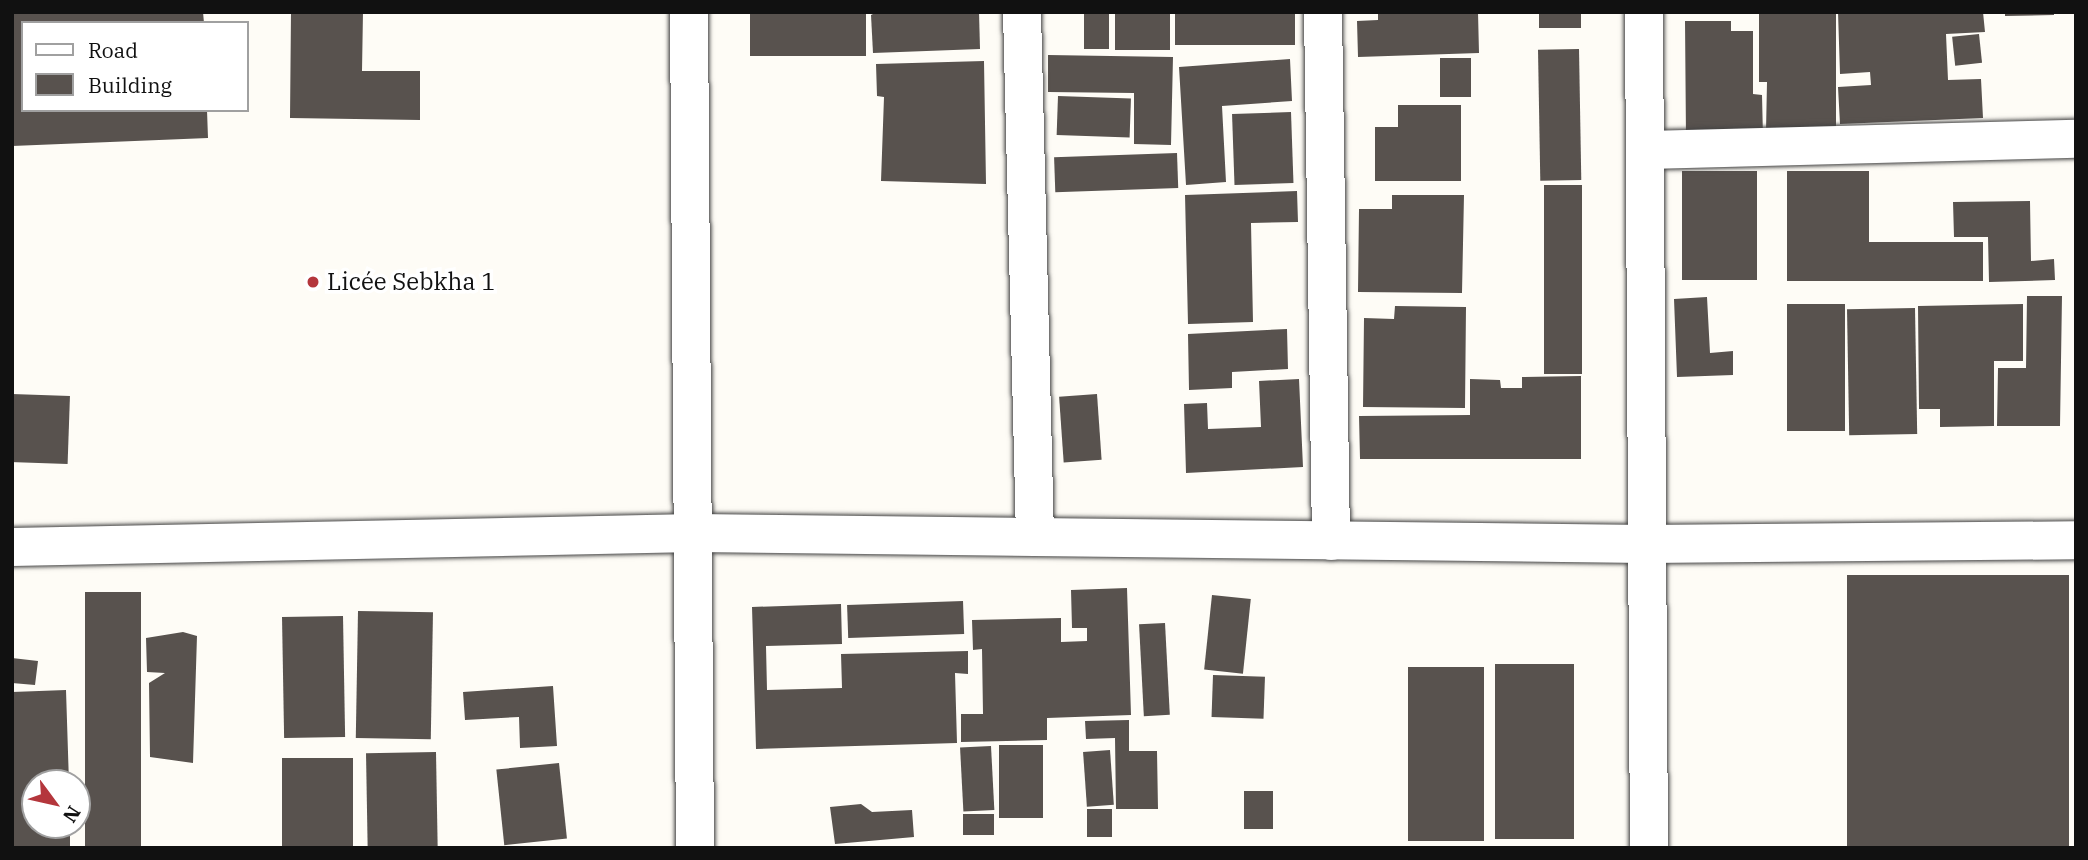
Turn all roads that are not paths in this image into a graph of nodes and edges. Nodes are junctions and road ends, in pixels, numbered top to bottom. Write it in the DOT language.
graph roads {
  1 [pos="689,12"];
  2 [pos="1022,12"];
  3 [pos="1323,12"];
  4 [pos="1644,12"];
  5 [pos="2076,139"];
  6 [pos="1648,150"];
  7 [pos="695,533"];
  8 [pos="1035,537"];
  9 [pos="2076,540"];
  10 [pos="1331,541"];
  11 [pos="1646,544"];
  12 [pos="12,547"];
  13 [pos="695,848"];
  14 [pos="1649,848"];
  1 -- 7 [label="street"];
  2 -- 8 [label="street"];
  3 -- 10 [label="street"];
  4 -- 6 [label="street"];
  5 -- 6 [label="street"];
  6 -- 11 [label="street"];
  7 -- 8 [label="street"];
  7 -- 12 [label="street"];
  7 -- 13 [label="street"];
  8 -- 10 [label="street"];
  9 -- 11 [label="street"];
  10 -- 11 [label="street"];
  11 -- 14 [label="street"];
}
